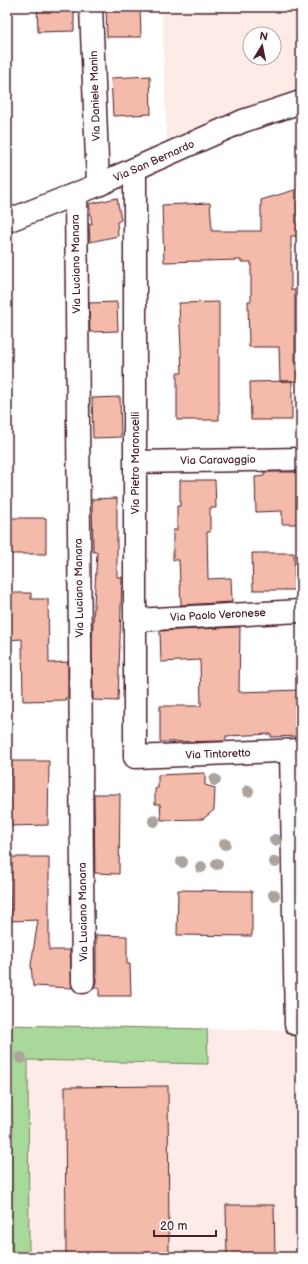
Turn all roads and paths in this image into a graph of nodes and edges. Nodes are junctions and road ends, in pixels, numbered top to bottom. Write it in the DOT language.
graph roads {
  1 [pos="91,7"];
  2 [pos="301,102"];
  3 [pos="135,169"];
  4 [pos="98,185"];
  5 [pos="76,194"];
  6 [pos="7,221"];
  7 [pos="301,459"];
  8 [pos="135,462"];
  9 [pos="301,611"];
  10 [pos="135,620"];
  11 [pos="296,751"];
  12 [pos="135,757"];
  13 [pos="83,982"];
  14 [pos="296,1024"];
  1 -- 4 [label="street, Via Daniele Manin"];
  2 -- 3 [label="street, Via San Bernardo"];
  3 -- 4 [label="street, Via San Bernardo"];
  3 -- 8 [label="street, Via Pietro Maroncelli"];
  4 -- 5 [label="street, Via San Bernardo"];
  5 -- 6 [label="street, Via San Bernardo"];
  5 -- 13 [label="street, Via Luciano Manara"];
  7 -- 8 [label="street, Via Caravaggio"];
  8 -- 10 [label="street, Via Pietro Maroncelli"];
  9 -- 10 [label="street, Via Paolo Veronese"];
  10 -- 12 [label="street, Via Pietro Maroncelli"];
  11 -- 12 [label="street, Via Tintoretto"];
  11 -- 14 [label="street"];
}
